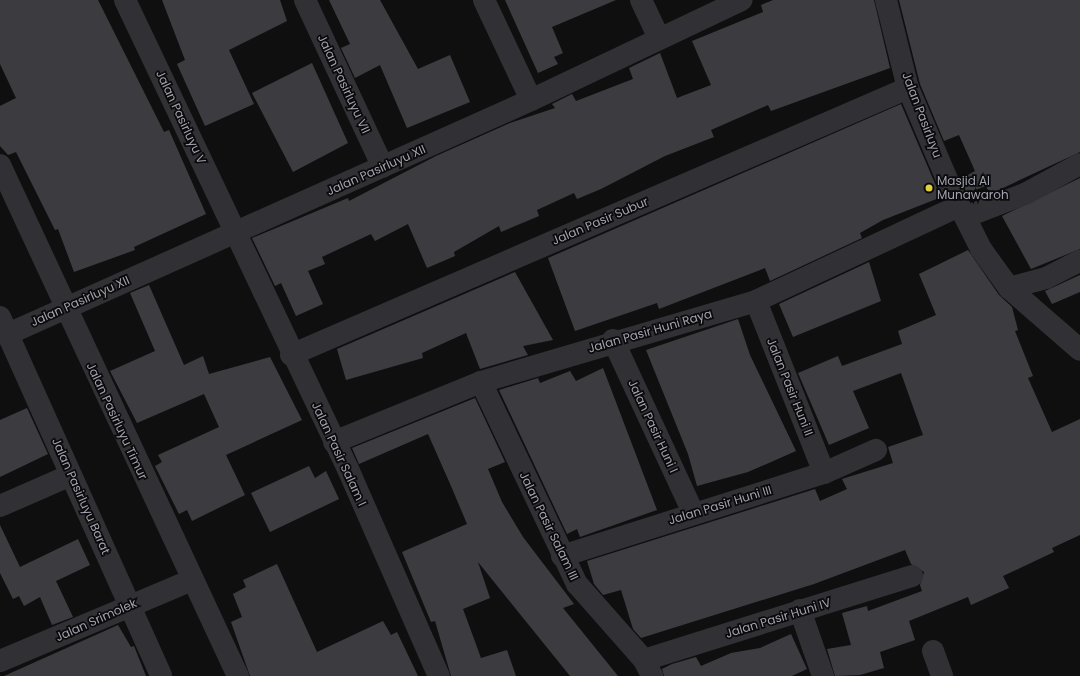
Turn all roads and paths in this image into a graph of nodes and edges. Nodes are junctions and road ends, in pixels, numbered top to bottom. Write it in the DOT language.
graph roads {
  1 [pos="125,0"];
  2 [pos="305,0"];
  3 [pos="484,0"];
  4 [pos="641,0"];
  5 [pos="742,0"];
  6 [pos="886,0"];
  7 [pos="659,38"];
  8 [pos="908,88"];
  9 [pos="531,100"];
  10 [pos="1080,164"];
  11 [pos="0,165"];
  12 [pos="384,167"];
  13 [pos="962,212"];
  14 [pos="236,233"];
  15 [pos="1080,260"];
  16 [pos="1009,288"];
  17 [pos="756,301"];
  18 [pos="64,308"];
  19 [pos="4,325"];
  20 [pos="614,340"];
  21 [pos="1080,350"];
  22 [pos="291,355"];
  23 [pos="481,382"];
  24 [pos="334,442"];
  25 [pos="876,450"];
  26 [pos="824,473"];
  27 [pos="71,475"];
  28 [pos="0,506"];
  29 [pos="693,512"];
  30 [pos="562,556"];
  31 [pos="912,576"];
  32 [pos="184,583"];
  33 [pos="136,602"];
  34 [pos="800,610"];
  35 [pos="933,651"];
  36 [pos="0,661"];
  37 [pos="648,668"];
  38 [pos="161,676"];
  39 [pos="238,676"];
  40 [pos="439,676"];
  41 [pos="823,676"];
  42 [pos="942,676"];
  1 -- 14 [label="street, Jalan Pasirluyu V"];
  2 -- 12 [label="street, Jalan Pasirluyu VII"];
  3 -- 9 [label="street"];
  4 -- 7 [label="street"];
  5 -- 7 [label="street, Jalan Pasirluyu XII"];
  6 -- 8 [label="street, Jalan Pasirluyu"];
  7 -- 9 [label="street, Jalan Pasirluyu XII"];
  8 -- 13 [label="street, Jalan Pasirluyu"];
  8 -- 22 [label="street, Jalan Pasir Subur"];
  9 -- 12 [label="street, Jalan Pasirluyu XII"];
  10 -- 13 [label="street, Jalan Pasir Huni Raya"];
  11 -- 18 [label="street, Jalan Pasirluyu Timur"];
  12 -- 14 [label="street, Jalan Pasirluyu XII"];
  13 -- 16 [label="street, Jalan Pasirluyu"];
  13 -- 17 [label="street, Jalan Pasir Huni Raya"];
  14 -- 18 [label="street, Jalan Pasirluyu XII"];
  14 -- 22 [label="street, Jalan Pasir Salam I"];
  15 -- 16 [label="street"];
  16 -- 21 [label="street, Jalan Pasirluyu"];
  17 -- 20 [label="street, Jalan Pasir Huni Raya"];
  17 -- 26 [label="street, Jalan Pasir Huni II"];
  18 -- 19 [label="street, Jalan Pasirluyu XII"];
  18 -- 32 [label="street, Jalan Pasirluyu Timur"];
  19 -- 27 [label="street, Jalan Pasirluyu Barat"];
  20 -- 23 [label="street, Jalan Pasir Huni Raya"];
  20 -- 29 [label="street, Jalan Pasir Huni I"];
  22 -- 24 [label="street, Jalan Pasir Salam I"];
  23 -- 24 [label="street, Jalan Pasir Huni Raya"];
  23 -- 30 [label="street, Jalan Pasir Salam III"];
  24 -- 40 [label="street, Jalan Pasir Salam I"];
  25 -- 26 [label="street, Jalan Pasir Huni III"];
  26 -- 29 [label="street, Jalan Pasir Huni III"];
  27 -- 28 [label="street"];
  27 -- 33 [label="street, Jalan Pasirluyu Barat"];
  29 -- 30 [label="street, Jalan Pasir Huni III"];
  30 -- 37 [label="street, Jalan Pasir Salam III"];
  31 -- 34 [label="street, Jalan Pasir Huni IV"];
  32 -- 33 [label="street, Jalan Srimolek"];
  32 -- 39 [label="street, Jalan Pasirluyu Timur"];
  33 -- 36 [label="street, Jalan Srimolek"];
  33 -- 38 [label="street, Jalan Pasirluyu Barat"];
  34 -- 37 [label="street, Jalan Pasir Huni IV"];
  34 -- 41 [label="street"];
  35 -- 42 [label="street"];
}
